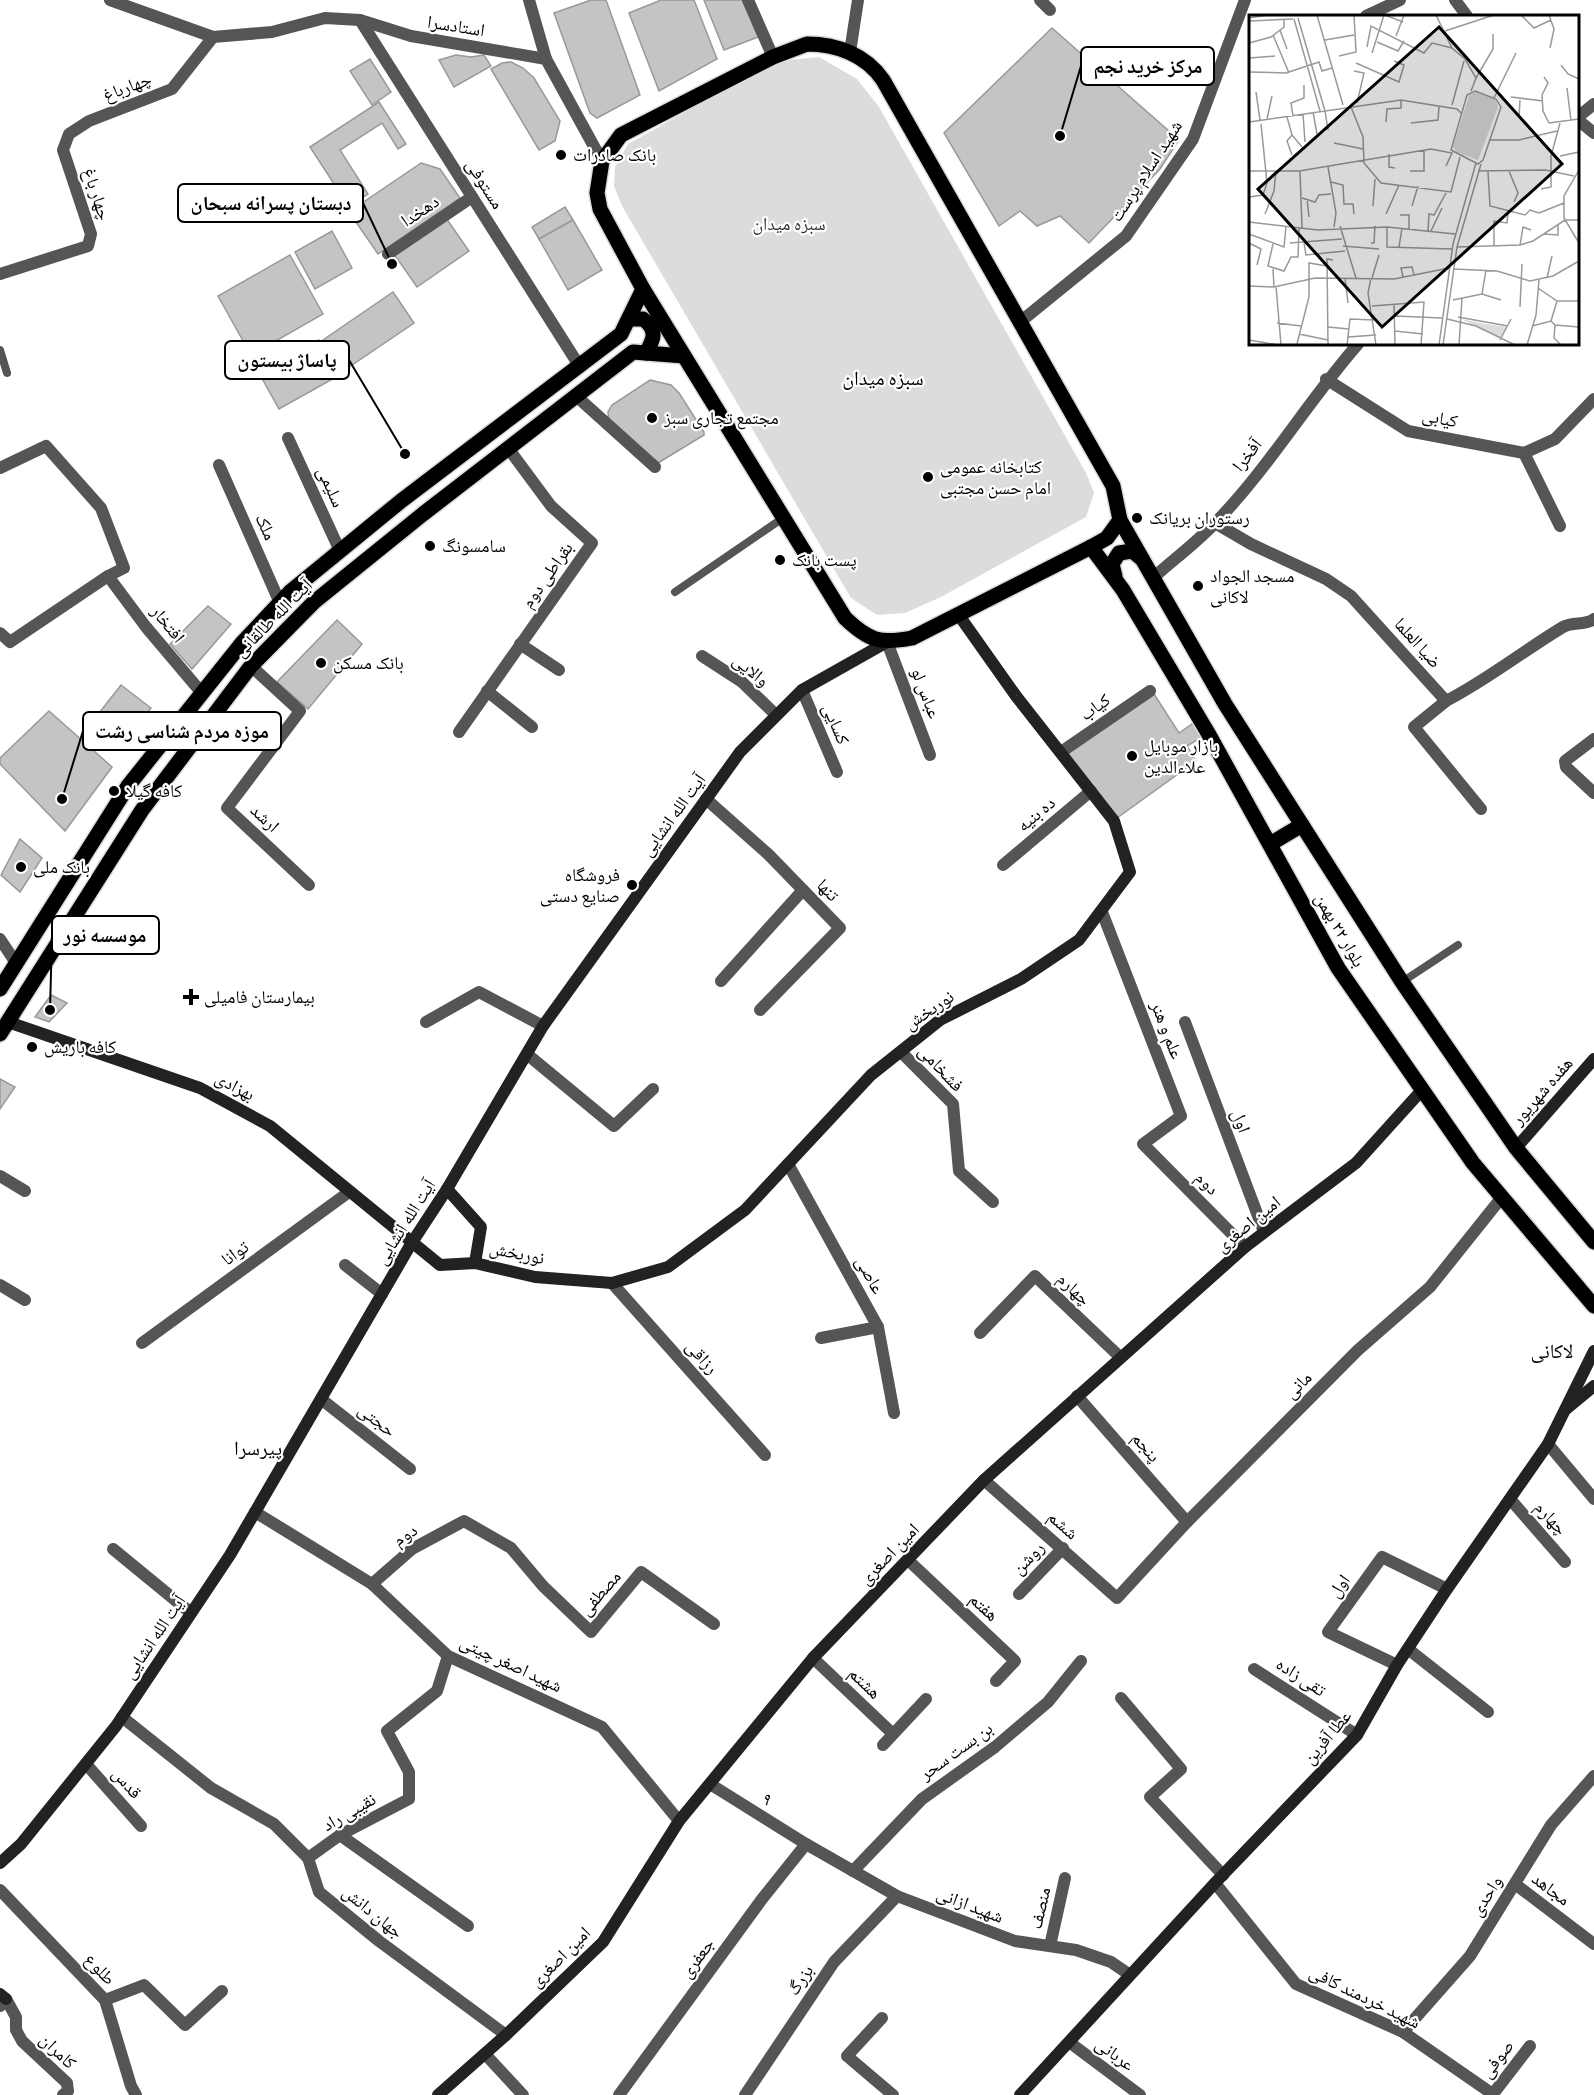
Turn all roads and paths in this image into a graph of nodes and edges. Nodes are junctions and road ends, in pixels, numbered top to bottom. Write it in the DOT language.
graph roads {
  1 [pos="110,0"];
  2 [pos="529,0"];
  3 [pos="748,0"];
  4 [pos="858,0"];
  5 [pos="1040,0"];
  6 [pos="1245,0"];
  7 [pos="1400,0"];
  8 [pos="1455,0"];
  9 [pos="1050,10"];
  10 [pos="1368,15"];
  11 [pos="1466,15"];
  12 [pos="360,20"];
  13 [pos="213,37"];
  14 [pos="850,52"];
  15 [pos="773,57"];
  16 [pos="546,59"];
  17 [pos="1594,104"];
  18 [pos="1579,117"];
  19 [pos="1579,119"];
  20 [pos="69,134"];
  21 [pos="1594,134"];
  22 [pos="602,161"];
  23 [pos="472,197"];
  24 [pos="388,254"];
  25 [pos="0,274"];
  26 [pos="643,289"];
  27 [pos="628,319"];
  28 [pos="1020,322"];
  29 [pos="1357,345"];
  30 [pos="0,350"];
  31 [pos="646,353"];
  32 [pos="684,356"];
  33 [pos="580,367"];
  34 [pos="7,373"];
  35 [pos="1326,379"];
  36 [pos="575,395"];
  37 [pos="1594,399"];
  38 [pos="288,438"];
  39 [pos="508,448"];
  40 [pos="1524,453"];
  41 [pos="219,465"];
  42 [pos="655,467"];
  43 [pos="0,468"];
  44 [pos="783,518"];
  45 [pos="1120,519"];
  46 [pos="1215,523"];
  47 [pos="1560,526"];
  48 [pos="1091,547"];
  49 [pos="340,551"];
  50 [pos="1142,559"];
  51 [pos="108,576"];
  52 [pos="1115,576"];
  53 [pos="1153,578"];
  54 [pos="675,592"];
  55 [pos="280,603"];
  56 [pos="958,614"];
  57 [pos="1593,622"];
  58 [pos="0,633"];
  59 [pos="887,642"];
  60 [pos="520,644"];
  61 [pos="702,656"];
  62 [pos="251,666"];
  63 [pos="559,669"];
  64 [pos="802,690"];
  65 [pos="487,691"];
  66 [pos="1149,691"];
  67 [pos="201,692"];
  68 [pos="1446,701"];
  69 [pos="776,716"];
  70 [pos="532,727"];
  71 [pos="459,732"];
  72 [pos="1594,739"];
  73 [pos="1061,752"];
  74 [pos="930,756"];
  75 [pos="837,772"];
  76 [pos="1091,791"];
  77 [pos="1594,793"];
  78 [pos="706,799"];
  79 [pos="1481,809"];
  80 [pos="1302,825"];
  81 [pos="1270,844"];
  82 [pos="1004,865"];
  83 [pos="309,885"];
  84 [pos="803,890"];
  85 [pos="1102,912"];
  86 [pos="0,939"];
  87 [pos="1458,945"];
  88 [pos="16,963"];
  89 [pos="722,981"];
  90 [pos="1402,982"];
  91 [pos="0,989"];
  92 [pos="760,1010"];
  93 [pos="426,1022"];
  94 [pos="1185,1022"];
  95 [pos="543,1026"];
  96 [pos="4,1028"];
  97 [pos="901,1052"];
  98 [pos="528,1055"];
  99 [pos="1594,1059"];
  100 [pos="652,1089"];
  101 [pos="1422,1090"];
  102 [pos="1143,1144"];
  103 [pos="1516,1148"];
  104 [pos="788,1164"];
  105 [pos="0,1176"];
  106 [pos="447,1189"];
  107 [pos="25,1191"];
  108 [pos="349,1192"];
  109 [pos="1502,1197"];
  110 [pos="993,1202"];
  111 [pos="1264,1232"];
  112 [pos="1594,1242"];
  113 [pos="411,1244"];
  114 [pos="1245,1247"];
  115 [pos="475,1263"];
  116 [pos="345,1266"];
  117 [pos="612,1283"];
  118 [pos="0,1285"];
  119 [pos="382,1294"];
  120 [pos="25,1300"];
  121 [pos="1594,1306"];
  122 [pos="878,1327"];
  123 [pos="980,1333"];
  124 [pos="821,1338"];
  125 [pos="142,1343"];
  126 [pos="1594,1351"];
  127 [pos="1120,1357"];
  128 [pos="1594,1386"];
  129 [pos="1077,1396"];
  130 [pos="321,1399"];
  131 [pos="1563,1411"];
  132 [pos="894,1413"];
  133 [pos="1548,1444"];
  134 [pos="765,1455"];
  135 [pos="410,1469"];
  136 [pos="984,1480"];
  137 [pos="1510,1499"];
  138 [pos="1594,1499"];
  139 [pos="255,1512"];
  140 [pos="464,1521"];
  141 [pos="1187,1522"];
  142 [pos="1063,1548"];
  143 [pos="113,1549"];
  144 [pos="908,1560"];
  145 [pos="1565,1562"];
  146 [pos="372,1584"];
  147 [pos="1447,1589"];
  148 [pos="1019,1594"];
  149 [pos="1117,1598"];
  150 [pos="191,1613"];
  151 [pos="714,1624"];
  152 [pos="1408,1649"];
  153 [pos="448,1656"];
  154 [pos="813,1658"];
  155 [pos="1081,1661"];
  156 [pos="1397,1665"];
  157 [pos="1254,1669"];
  158 [pos="996,1681"];
  159 [pos="1121,1698"];
  160 [pos="926,1699"];
  161 [pos="1488,1712"];
  162 [pos="122,1717"];
  163 [pos="892,1734"];
  164 [pos="1357,1735"];
  165 [pos="883,1745"];
  166 [pos="86,1764"];
  167 [pos="1594,1776"];
  168 [pos="710,1784"];
  169 [pos="679,1821"];
  170 [pos="141,1826"];
  171 [pos="340,1835"];
  172 [pos="806,1844"];
  173 [pos="309,1858"];
  174 [pos="0,1863"];
  175 [pos="853,1871"];
  176 [pos="1065,1878"];
  177 [pos="1219,1879"];
  178 [pos="1515,1884"];
  179 [pos="0,1890"];
  180 [pos="897,1896"];
  181 [pos="468,1926"];
  182 [pos="1594,1944"];
  183 [pos="1050,1946"];
  184 [pos="1130,1975"];
  185 [pos="222,1992"];
  186 [pos="2,2000"];
  187 [pos="105,2000"];
  188 [pos="882,2018"];
  189 [pos="1403,2032"];
  190 [pos="506,2035"];
  191 [pos="1069,2042"];
  192 [pos="1530,2046"];
  193 [pos="485,2054"];
  194 [pos="888,2094"];
  195 [pos="63,2095"];
  196 [pos="136,2095"];
  197 [pos="438,2095"];
  198 [pos="524,2095"];
  199 [pos="619,2095"];
  200 [pos="745,2095"];
  201 [pos="1020,2095"];
  202 [pos="1140,2095"];
  203 [pos="1493,2095"];
  1 -- 13 [label="street, استادسرا"];
  2 -- 16 [label="street"];
  3 -- 15 [label="street"];
  4 -- 14 [label="street"];
  5 -- 9 [label="street"];
  6 -- 28 [label="street, شهید اسلام پرست"];
  7 -- 10 [label="street"];
  8 -- 11 [label="street"];
  12 -- 13 [label="street, استادسرا"];
  12 -- 16 [label="street, استادسرا"];
  12 -- 23 [label="street, مستوفی"];
  13 -- 20 [label="street, چهارباغ"];
  14 -- 15 [label="main road"];
  14 -- 28 [label="main road"];
  15 -- 22 [label="main road"];
  16 -- 22 [label="street"];
  17 -- 18 [label="street"];
  19 -- 21 [label="street"];
  20 -- 25 [label="street, چهار باغ"];
  22 -- 26 [label="main road"];
  23 -- 24 [label="street, دهخدا"];
  23 -- 33 [label="street, مستوفی"];
  26 -- 27 [label="main road, آیت الله طالقانی"];
  26 -- 32 [label="main road"];
  27 -- 31 [label="main road"];
  27 -- 33 [label="main road, آیت الله طالقانی"];
  28 -- 45 [label="main road"];
  29 -- 35 [label="street, آفخرا"];
  30 -- 34 [label="lane"];
  31 -- 32 [label="main road, آیت الله طالقانی"];
  31 -- 36 [label="main road, آیت الله طالقانی"];
  32 -- 44 [label="main road"];
  33 -- 49 [label="main road, آیت الله طالقانی"];
  35 -- 40 [label="street, کیابی"];
  35 -- 46 [label="street, آفخرا"];
  36 -- 39 [label="main road, آیت الله طالقانی"];
  36 -- 42 [label="street"];
  37 -- 40 [label="street"];
  38 -- 49 [label="street, سلیمی"];
  39 -- 60 [label="street, بقراطی دوم"];
  39 -- 62 [label="main road, آیت الله طالقانی"];
  40 -- 47 [label="street"];
  41 -- 55 [label="street, ملک"];
  43 -- 51 [label="street"];
  44 -- 54 [label="lane"];
  44 -- 59 [label="main road"];
  45 -- 48 [label="main road"];
  45 -- 50 [label="main road, بلوار ۲۲ بهمن"];
  46 -- 53 [label="street, آفخرا"];
  46 -- 68 [label="street, ضیا العلما"];
  48 -- 52 [label="main road, بلوار ۲۲ بهمن"];
  48 -- 56 [label="main road"];
  49 -- 55 [label="main road, آیت الله طالقانی"];
  50 -- 52 [label="main road"];
  50 -- 53 [label="main road, بلوار ۲۲ بهمن"];
  51 -- 58 [label="street"];
  51 -- 67 [label="street, افتخار"];
  52 -- 81 [label="main road, بلوار ۲۲ بهمن"];
  53 -- 80 [label="main road, بلوار ۲۲ بهمن"];
  55 -- 67 [label="main road, آیت الله طالقانی"];
  56 -- 59 [label="main road"];
  56 -- 73 [label="street, نوربخش"];
  57 -- 68 [label="street"];
  59 -- 64 [label="street, آیت الله انشایی"];
  59 -- 74 [label="street, عباس لو"];
  60 -- 63 [label="street"];
  60 -- 65 [label="street, بقراطی دوم"];
  61 -- 69 [label="street, والایی"];
  62 -- 83 [label="street, ارشد"];
  62 -- 96 [label="main road, آیت الله طالقانی"];
  64 -- 69 [label="street, آیت الله انشایی"];
  64 -- 75 [label="street, کسایی"];
  65 -- 70 [label="street"];
  65 -- 71 [label="street, بقراطی دوم"];
  66 -- 73 [label="street, کیاب"];
  67 -- 88 [label="main road, آیت الله طالقانی"];
  68 -- 79 [label="street"];
  69 -- 78 [label="street, آیت الله انشایی"];
  72 -- 77 [label="street"];
  73 -- 76 [label="street, نوربخش"];
  76 -- 82 [label="street, ده بنیه"];
  76 -- 85 [label="street, نوربخش"];
  78 -- 84 [label="street, تنها"];
  78 -- 95 [label="street, آیت الله انشایی"];
  80 -- 81 [label="main road"];
  80 -- 90 [label="main road, بلوار ۲۲ بهمن"];
  81 -- 101 [label="main road, بلوار ۲۲ بهمن"];
  84 -- 89 [label="street"];
  84 -- 92 [label="street, تنها"];
  85 -- 97 [label="street, نوربخش"];
  85 -- 102 [label="street, علم و هنر"];
  86 -- 88 [label="street"];
  87 -- 90 [label="lane"];
  88 -- 91 [label="main road, آیت الله طالقانی"];
  90 -- 103 [label="main road, بلوار ۲۲ بهمن"];
  93 -- 95 [label="street"];
  94 -- 111 [label="street, اول"];
  95 -- 98 [label="street, آیت الله انشایی"];
  96 -- 108 [label="street, بهزادی"];
  97 -- 104 [label="street, نوربخش"];
  97 -- 110 [label="street, فشخامی"];
  98 -- 100 [label="street"];
  98 -- 106 [label="street, آیت الله انشایی"];
  99 -- 103 [label="street, هفده شهریور"];
  101 -- 109 [label="main road, بلوار ۲۲ بهمن"];
  101 -- 111 [label="street, امین اصغری"];
  102 -- 114 [label="street, دوم"];
  103 -- 112 [label="main road, بلوار ۲۲ بهمن"];
  104 -- 117 [label="street, نوربخش"];
  104 -- 122 [label="street, عاصی"];
  105 -- 107 [label="street"];
  106 -- 113 [label="street, آیت الله انشایی"];
  106 -- 115 [label="street, نوربخش"];
  108 -- 113 [label="street, بهزادی"];
  108 -- 125 [label="street, توانا"];
  109 -- 121 [label="main road, بلوار ۲۲ بهمن"];
  109 -- 141 [label="street, مانی"];
  111 -- 114 [label="street, امین اصغری"];
  113 -- 115 [label="street, نوربخش"];
  113 -- 119 [label="street, آیت الله انشایی"];
  114 -- 127 [label="street, امین اصغری"];
  115 -- 117 [label="street, نوربخش"];
  116 -- 119 [label="street"];
  117 -- 134 [label="street, رزاقی"];
  118 -- 120 [label="street"];
  119 -- 130 [label="street, آیت الله انشایی"];
  122 -- 124 [label="street"];
  122 -- 132 [label="street, عاصی"];
  123 -- 127 [label="street, چهارم"];
  126 -- 131 [label="street, عطا آفرین"];
  127 -- 129 [label="street, امین اصغری"];
  128 -- 131 [label="street"];
  129 -- 136 [label="street, امین اصغری"];
  129 -- 141 [label="street, پنجم"];
  130 -- 135 [label="street, حجتی"];
  130 -- 139 [label="street, آیت الله انشایی"];
  131 -- 133 [label="street, عطا آفرین"];
  133 -- 137 [label="street, عطا آفرین"];
  133 -- 138 [label="street"];
  136 -- 142 [label="street, ششم"];
  136 -- 144 [label="street, امین اصغری"];
  137 -- 145 [label="street, چهارم"];
  137 -- 147 [label="street, عطا آفرین"];
  139 -- 146 [label="street, شهید اصغر چیتی"];
  139 -- 150 [label="street, آیت الله انشایی"];
  140 -- 146 [label="street, دوم"];
  140 -- 151 [label="street, مصطفی"];
  141 -- 149 [label="street, مانی"];
  142 -- 148 [label="street, روشن"];
  142 -- 149 [label="street, ششم"];
  143 -- 150 [label="street"];
  144 -- 154 [label="street, امین اصغری"];
  144 -- 158 [label="street, هفتم"];
  146 -- 153 [label="street, شهید اصغر چیتی"];
  147 -- 152 [label="street, عطا آفرین"];
  147 -- 156 [label="street, اول"];
  150 -- 162 [label="street, آیت الله انشایی"];
  152 -- 156 [label="street, عطا آفرین"];
  152 -- 161 [label="street"];
  153 -- 169 [label="street, شهید اصغر چیتی"];
  153 -- 171 [label="street, نقیبی راد"];
  154 -- 163 [label="street, هشتم"];
  154 -- 168 [label="street, امین اصغری"];
  155 -- 175 [label="street, بن بست سحر"];
  156 -- 164 [label="street, عطا آفرین"];
  157 -- 164 [label="street, تقی زاده"];
  159 -- 177 [label="street, شهید خردمند کافی"];
  160 -- 163 [label="street"];
  162 -- 166 [label="street, آیت الله انشایی"];
  162 -- 173 [label="street, جهان دانش"];
  163 -- 165 [label="street"];
  164 -- 177 [label="street, عطا آفرین"];
  166 -- 170 [label="street, قدس"];
  166 -- 174 [label="street, آیت الله انشایی"];
  167 -- 178 [label="street, واحدی"];
  168 -- 169 [label="street, امین اصغری"];
  168 -- 172 [label="street, ۹"];
  169 -- 190 [label="street, امین اصغری"];
  171 -- 173 [label="street, نقیبی راد"];
  171 -- 181 [label="street"];
  172 -- 175 [label="street, شهید ازانی"];
  172 -- 199 [label="street, جعفری"];
  173 -- 190 [label="street, جهان دانش"];
  175 -- 180 [label="street, شهید ازانی"];
  176 -- 183 [label="street, منصف"];
  177 -- 184 [label="street, عطا آفرین"];
  177 -- 189 [label="street, شهید خردمند کافی"];
  178 -- 182 [label="street, مجاهد"];
  178 -- 189 [label="street, واحدی"];
  179 -- 187 [label="street, طلوع"];
  180 -- 183 [label="street, شهید ازانی"];
  180 -- 200 [label="street, بزرگ"];
  183 -- 184 [label="street, شهید ازانی"];
  184 -- 191 [label="street, عطا آفرین"];
  185 -- 187 [label="street"];
  186 -- 195 [label="street, کامران"];
  187 -- 196 [label="street, طلوع"];
  188 -- 194 [label="street"];
  189 -- 203 [label="street, شهید خردمند کافی"];
  190 -- 193 [label="street, امین اصغری"];
  191 -- 201 [label="street, عطا آفرین"];
  191 -- 202 [label="street, عربانی"];
  192 -- 203 [label="street, صوفی"];
  193 -- 197 [label="street, امین اصغری"];
  193 -- 198 [label="street"];
}
